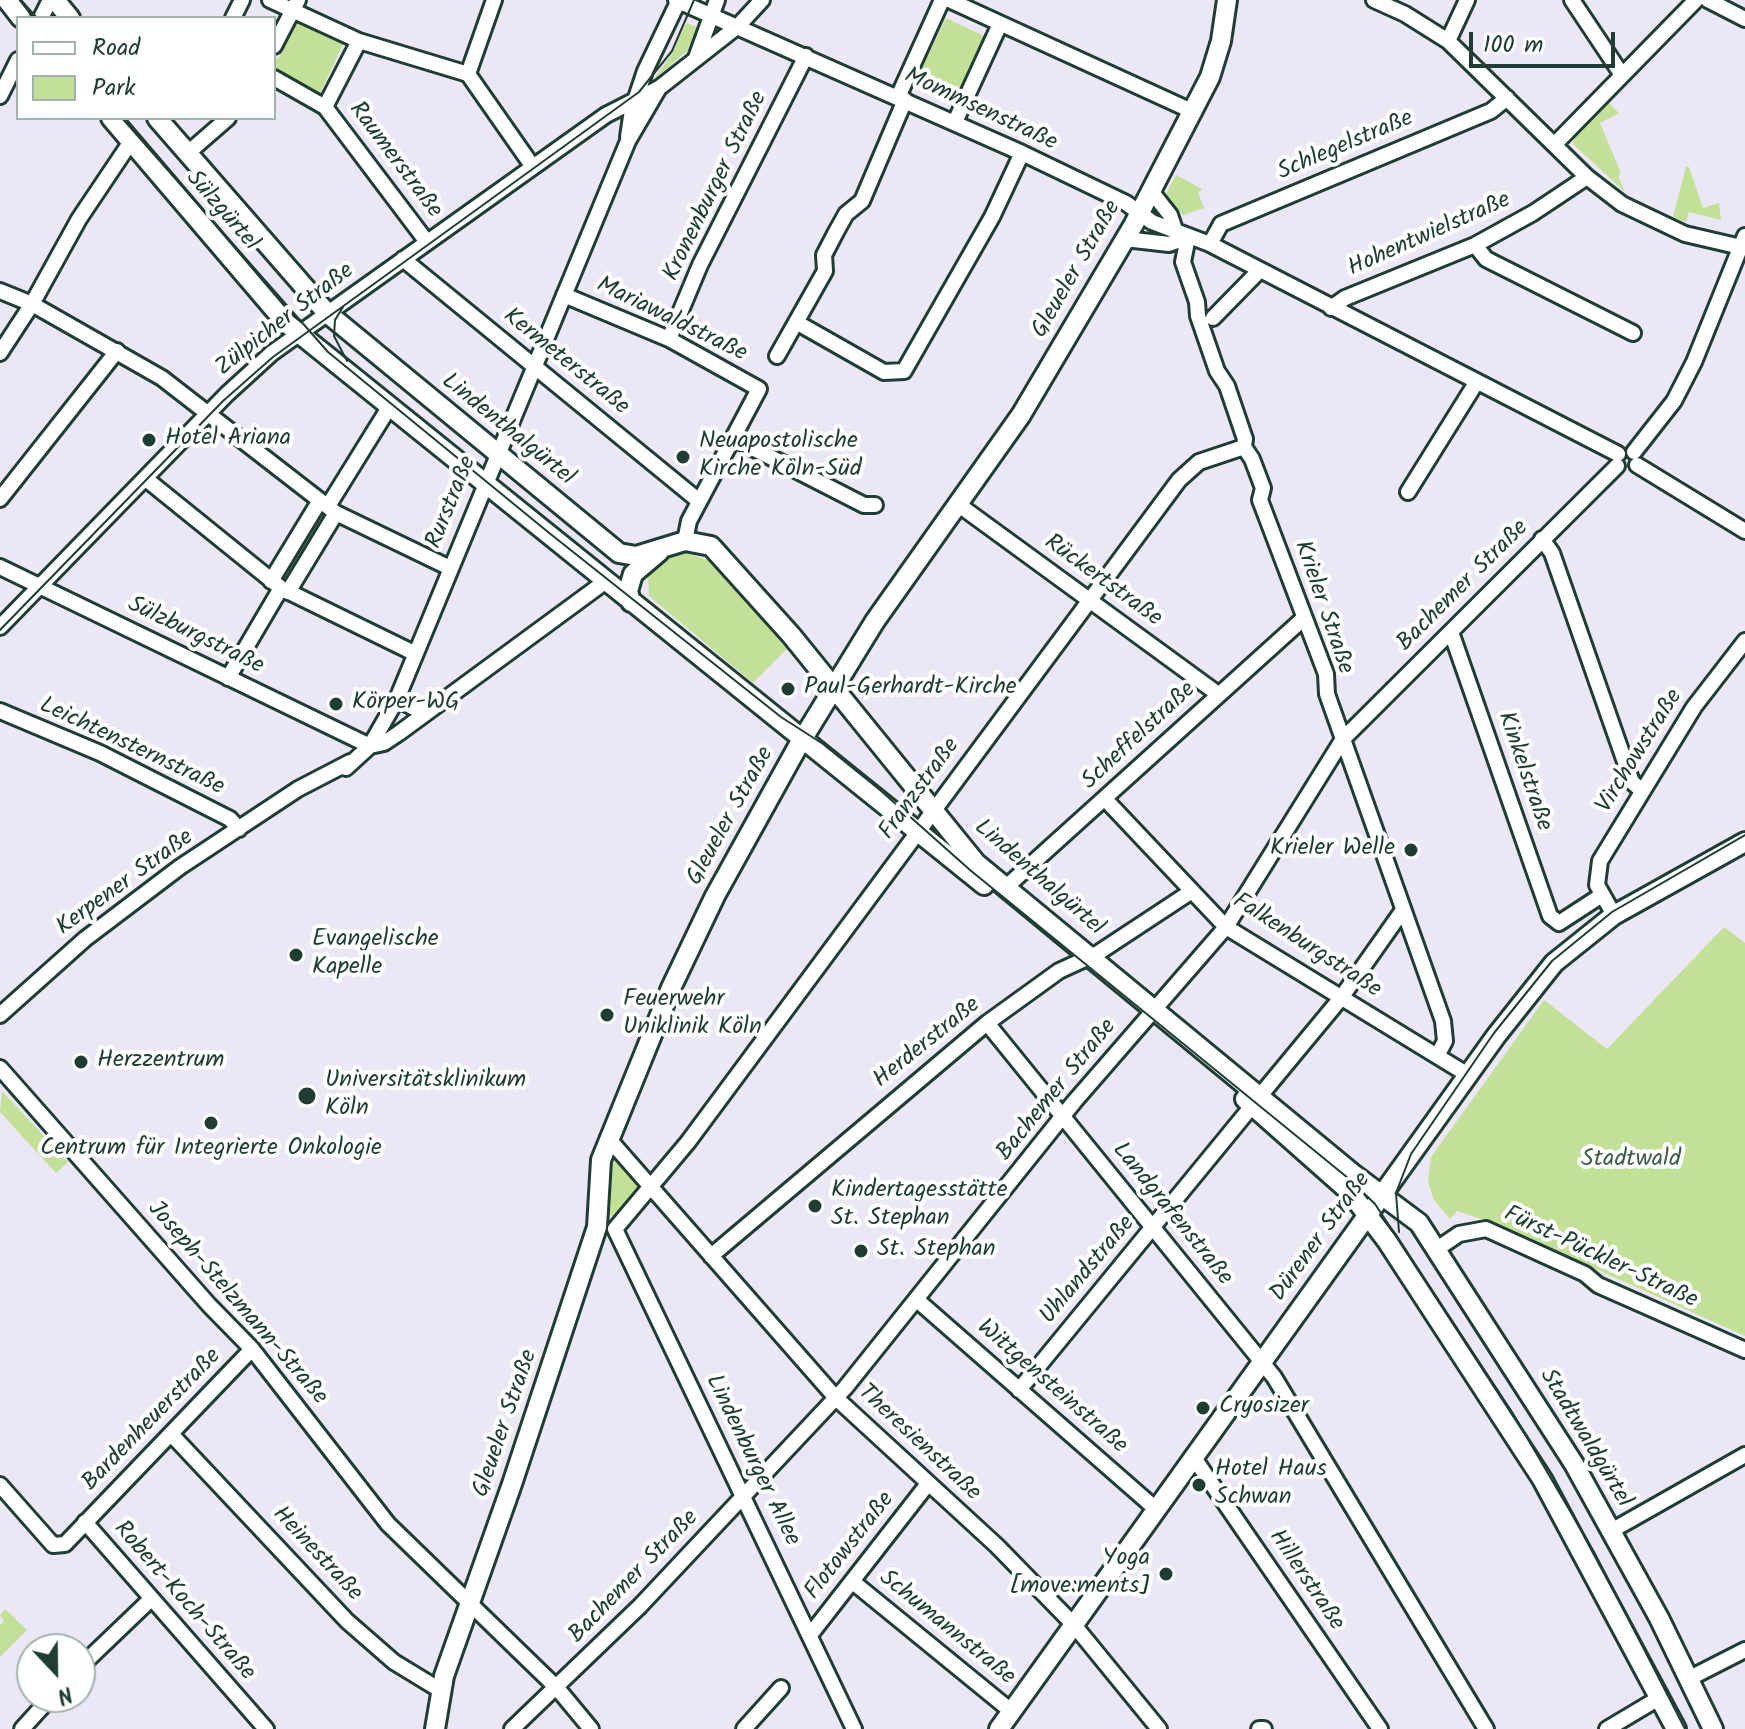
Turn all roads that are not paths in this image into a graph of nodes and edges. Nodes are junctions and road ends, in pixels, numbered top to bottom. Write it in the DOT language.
graph roads {
  1 [pos="7,0"];
  2 [pos="52,0"];
  3 [pos="270,0"];
  4 [pos="494,0"];
  5 [pos="678,0"];
  6 [pos="762,0"];
  7 [pos="942,0"];
  8 [pos="949,0"];
  9 [pos="1227,0"];
  10 [pos="1374,0"];
  11 [pos="1467,0"];
  12 [pos="1572,0"];
  13 [pos="1696,0"];
  14 [pos="1708,0"];
  15 [pos="296,6"];
  16 [pos="714,7"];
  17 [pos="19,16"];
  18 [pos="68,16"];
  19 [pos="1745,19"];
  20 [pos="1000,24"];
  21 [pos="738,26"];
  22 [pos="359,41"];
  23 [pos="1448,41"];
  24 [pos="276,42"];
  25 [pos="806,56"];
  26 [pos="695,62"];
  27 [pos="16,64"];
  28 [pos="468,74"];
  29 [pos="1622,75"];
  30 [pos="276,79"];
  31 [pos="659,88"];
  32 [pos="0,96"];
  33 [pos="638,97"];
  34 [pos="1507,98"];
  35 [pos="902,99"];
  36 [pos="325,107"];
  37 [pos="1194,112"];
  38 [pos="113,120"];
  39 [pos="159,120"];
  40 [pos="226,120"];
  41 [pos="955,122"];
  42 [pos="628,141"];
  43 [pos="130,143"];
  44 [pos="1555,144"];
  45 [pos="189,152"];
  46 [pos="1022,153"];
  47 [pos="533,167"];
  48 [pos="1587,177"];
  49 [pos="1151,191"];
  50 [pos="1140,213"];
  51 [pos="1182,235"];
  52 [pos="1125,239"];
  53 [pos="427,242"];
  54 [pos="1210,244"];
  55 [pos="1743,244"];
  56 [pos="1475,245"];
  57 [pos="403,259"];
  58 [pos="1260,270"];
  59 [pos="0,291"];
  60 [pos="564,295"];
  61 [pos="32,304"];
  62 [pos="1331,308"];
  63 [pos="327,313"];
  64 [pos="1213,318"];
  65 [pos="796,322"];
  66 [pos="1633,333"];
  67 [pos="298,334"];
  68 [pos="669,339"];
  69 [pos="117,351"];
  70 [pos="0,353"];
  71 [pos="777,356"];
  72 [pos="534,366"];
  73 [pos="1476,383"];
  74 [pos="390,406"];
  75 [pos="207,413"];
  76 [pos="733,438"];
  77 [pos="1244,447"];
  78 [pos="498,453"];
  79 [pos="1636,458"];
  80 [pos="1618,460"];
  81 [pos="146,479"];
  82 [pos="485,482"];
  83 [pos="1408,492"];
  84 [pos="0,499"];
  85 [pos="699,501"];
  86 [pos="875,505"];
  87 [pos="959,505"];
  88 [pos="328,507"];
  89 [pos="1745,531"];
  90 [pos="1542,539"];
  91 [pos="676,543"];
  92 [pos="0,567"];
  93 [pos="450,568"];
  94 [pos="606,581"];
  95 [pos="41,587"];
  96 [pos="280,587"];
  97 [pos="1089,600"];
  98 [pos="631,602"];
  99 [pos="1304,618"];
  100 [pos="0,627"];
  101 [pos="1451,632"];
  102 [pos="1745,641"];
  103 [pos="414,653"];
  104 [pos="228,678"];
  105 [pos="834,689"];
  106 [pos="1218,694"];
  107 [pos="397,699"];
  108 [pos="440,702"];
  109 [pos="0,711"];
  110 [pos="1343,739"];
  111 [pos="802,740"];
  112 [pos="370,746"];
  113 [pos="1641,790"];
  114 [pos="1105,799"];
  115 [pos="932,811"];
  116 [pos="239,829"];
  117 [pos="917,832"];
  118 [pos="1745,842"];
  119 [pos="1005,888"];
  120 [pos="1192,891"];
  121 [pos="1602,895"];
  122 [pos="1403,910"];
  123 [pos="1614,915"];
  124 [pos="1226,927"];
  125 [pos="1084,959"];
  126 [pos="1341,998"];
  127 [pos="1152,1014"];
  128 [pos="0,1015"];
  129 [pos="987,1023"];
  130 [pos="1437,1056"];
  131 [pos="0,1068"];
  132 [pos="1468,1075"];
  133 [pos="1256,1101"];
  134 [pos="1063,1118"];
  135 [pos="608,1138"];
  136 [pos="653,1187"];
  137 [pos="1383,1195"];
  138 [pos="1369,1214"];
  139 [pos="606,1228"];
  140 [pos="1152,1229"];
  141 [pos="1437,1249"];
  142 [pos="711,1256"];
  143 [pos="917,1300"];
  144 [pos="252,1349"];
  145 [pos="1745,1350"];
  146 [pos="1263,1362"];
  147 [pos="1019,1390"];
  148 [pos="836,1398"];
  149 [pos="172,1435"];
  150 [pos="1745,1455"];
  151 [pos="1194,1458"];
  152 [pos="0,1485"];
  153 [pos="927,1485"];
  154 [pos="744,1496"];
  155 [pos="1157,1510"];
  156 [pos="85,1522"];
  157 [pos="1611,1531"];
  158 [pos="853,1582"];
  159 [pos="151,1599"];
  160 [pos="470,1604"];
  161 [pos="1074,1625"];
  162 [pos="810,1635"];
  163 [pos="1745,1650"];
  164 [pos="96,1652"];
  165 [pos="1690,1678"];
  166 [pos="557,1688"];
  167 [pos="781,1688"];
  168 [pos="440,1690"];
  169 [pos="1659,1698"];
  170 [pos="1011,1711"];
  171 [pos="36,1713"];
  172 [pos="22,1729"];
  173 [pos="266,1729"];
  174 [pos="435,1729"];
  175 [pos="512,1729"];
  176 [pos="591,1729"];
  177 [pos="744,1729"];
  178 [pos="854,1729"];
  179 [pos="999,1729"];
  180 [pos="1159,1729"];
  181 [pos="1380,1729"];
  182 [pos="1486,1729"];
  183 [pos="1607,1729"];
  184 [pos="1676,1729"];
  185 [pos="1713,1729"];
  1 -- 17 [label="main road"];
  2 -- 18 [label="main road"];
  3 -- 15 [label="street"];
  4 -- 28 [label="street"];
  5 -- 16 [label="street, Mommsenstraße"];
  5 -- 33 [label="street"];
  6 -- 21 [label="street, Zülpicher Straße"];
  7 -- 35 [label="street"];
  8 -- 20 [label="street"];
  9 -- 37 [label="main road, Gleueler Straße"];
  10 -- 23 [label="street"];
  11 -- 23 [label="street"];
  12 -- 29 [label="street"];
  13 -- 29 [label="street"];
  14 -- 19 [label="street"];
  15 -- 22 [label="street"];
  15 -- 24 [label="street"];
  16 -- 21 [label="street, Mommsenstraße"];
  16 -- 26 [label="street"];
  20 -- 37 [label="street"];
  20 -- 41 [label="street"];
  21 -- 25 [label="street, Mommsenstraße"];
  21 -- 26 [label="street, Zülpicher Straße"];
  22 -- 28 [label="street"];
  22 -- 36 [label="street, Raumerstraße"];
  23 -- 34 [label="street"];
  25 -- 35 [label="street, Mommsenstraße"];
  25 -- 68 [label="street, Kronenburger Straße"];
  26 -- 31 [label="street, Zülpicher Straße"];
  27 -- 32 [label="street"];
  28 -- 47 [label="street"];
  29 -- 44 [label="street"];
  30 -- 36 [label="street, Raumerstraße"];
  31 -- 33 [label="street, Zülpicher Straße"];
  31 -- 42 [label="street, Rurstraße"];
  33 -- 42 [label="street, Rurstraße"];
  33 -- 47 [label="street, Zülpicher Straße"];
  34 -- 44 [label="street"];
  34 -- 54 [label="street, Schlegelstraße"];
  35 -- 41 [label="street, Mommsenstraße"];
  35 -- 65 [label="street"];
  36 -- 53 [label="street, Raumerstraße"];
  37 -- 49 [label="main road, Gleueler Straße"];
  38 -- 43 [label="main road, Sülzgürtel"];
  39 -- 45 [label="main road, Sülzgürtel"];
  40 -- 45 [label="street"];
  41 -- 46 [label="street, Mommsenstraße"];
  42 -- 60 [label="street, Rurstraße"];
  43 -- 61 [label="street"];
  43 -- 67 [label="main road, Sülzgürtel"];
  44 -- 48 [label="street"];
  45 -- 63 [label="main road, Sülzgürtel"];
  46 -- 50 [label="street, Mommsenstraße"];
  46 -- 65 [label="street"];
  47 -- 53 [label="street, Zülpicher Straße"];
  48 -- 55 [label="street"];
  48 -- 56 [label="street, Hohentwielstraße"];
  49 -- 50 [label="main road, Gleueler Straße"];
  49 -- 51 [label="street"];
  50 -- 51 [label="street, Mommsenstraße"];
  50 -- 52 [label="main road, Gleueler Straße"];
  51 -- 52 [label="street"];
  51 -- 54 [label="street, Mommsenstraße"];
  51 -- 77 [label="street, Krieler Straße"];
  52 -- 87 [label="main road, Gleueler Straße"];
  53 -- 57 [label="street, Zülpicher Straße"];
  54 -- 58 [label="street, Mommsenstraße"];
  55 -- 79 [label="street"];
  56 -- 62 [label="street, Hohentwielstraße"];
  56 -- 66 [label="street"];
  57 -- 63 [label="street, Zülpicher Straße"];
  57 -- 72 [label="street, Kermeterstraße"];
  58 -- 62 [label="street, Mommsenstraße"];
  58 -- 64 [label="street"];
  59 -- 61 [label="street"];
  60 -- 68 [label="street, Mariawaldstraße"];
  60 -- 72 [label="street, Rurstraße"];
  61 -- 69 [label="street"];
  61 -- 70 [label="street"];
  62 -- 73 [label="street, Mommsenstraße"];
  63 -- 67 [label="street, Zülpicher Straße"];
  63 -- 78 [label="main road, Lindenthalgürtel"];
  65 -- 71 [label="street"];
  67 -- 74 [label="main road, Lindenthalgürtel"];
  67 -- 75 [label="street, Zülpicher Straße"];
  68 -- 76 [label="street, Mariawaldstraße"];
  69 -- 75 [label="street"];
  69 -- 84 [label="street"];
  72 -- 78 [label="street, Rurstraße"];
  72 -- 85 [label="street, Kermeterstraße"];
  73 -- 80 [label="street, Mommsenstraße"];
  73 -- 83 [label="street"];
  74 -- 82 [label="main road, Lindenthalgürtel"];
  74 -- 88 [label="street"];
  75 -- 81 [label="street, Zülpicher Straße"];
  75 -- 88 [label="street"];
  76 -- 85 [label="street"];
  76 -- 86 [label="street"];
  77 -- 97 [label="street, Franzstraße"];
  77 -- 99 [label="street, Krieler Straße"];
  78 -- 82 [label="street, Rurstraße"];
  78 -- 91 [label="main road, Lindenthalgürtel"];
  79 -- 80 [label="street"];
  79 -- 89 [label="street"];
  80 -- 90 [label="street, Bachemer Straße"];
  81 -- 95 [label="street, Zülpicher Straße"];
  81 -- 96 [label="street"];
  82 -- 93 [label="street, Rurstraße"];
  82 -- 94 [label="main road, Lindenthalgürtel"];
  85 -- 91 [label="street"];
  87 -- 97 [label="street, Rückertstraße"];
  87 -- 105 [label="main road, Gleueler Straße"];
  88 -- 93 [label="street"];
  88 -- 96 [label="street"];
  88 -- 96 [label="street"];
  90 -- 101 [label="street, Bachemer Straße"];
  90 -- 113 [label="street"];
  91 -- 94 [label="main road"];
  91 -- 98 [label="main road"];
  91 -- 105 [label="main road, Lindenthalgürtel"];
  92 -- 95 [label="street, Sülzburgstraße"];
  93 -- 103 [label="street, Rurstraße"];
  94 -- 98 [label="main road, Lindenthalgürtel"];
  94 -- 108 [label="street, Kerpener Straße"];
  95 -- 100 [label="street, Zülpicher Straße"];
  95 -- 104 [label="street, Sülzburgstraße"];
  96 -- 103 [label="street"];
  96 -- 104 [label="street"];
  97 -- 106 [label="street, Rückertstraße"];
  97 -- 115 [label="street, Franzstraße"];
  98 -- 111 [label="main road, Lindenthalgürtel"];
  99 -- 106 [label="street, Scheffelstraße"];
  99 -- 110 [label="street, Krieler Straße"];
  101 -- 110 [label="street, Bachemer Straße"];
  101 -- 121 [label="street, Kinkelstraße"];
  102 -- 113 [label="street, Virchowstraße"];
  103 -- 107 [label="street, Rurstraße"];
  104 -- 112 [label="street, Sülzburgstraße"];
  105 -- 111 [label="main road, Gleueler Straße"];
  105 -- 115 [label="main road, Lindenthalgürtel"];
  106 -- 114 [label="street, Scheffelstraße"];
  107 -- 108 [label="street"];
  107 -- 112 [label="street, Rurstraße"];
  108 -- 112 [label="street, Kerpener Straße"];
  109 -- 116 [label="street, Leichtensternstraße"];
  110 -- 122 [label="street, Krieler Straße"];
  110 -- 124 [label="street, Bachemer Straße"];
  111 -- 117 [label="main road, Lindenthalgürtel"];
  111 -- 135 [label="main road, Gleueler Straße"];
  112 -- 116 [label="street, Kerpener Straße"];
  113 -- 121 [label="street, Virchowstraße"];
  114 -- 119 [label="street, Scheffelstraße"];
  114 -- 120 [label="street, Falkenburgstraße"];
  115 -- 117 [label="street, Franzstraße"];
  115 -- 119 [label="main road, Lindenthalgürtel"];
  116 -- 128 [label="street, Kerpener Straße"];
  117 -- 125 [label="main road, Lindenthalgürtel"];
  117 -- 136 [label="street, Franzstraße"];
  118 -- 123 [label="main road, Dürener Straße"];
  119 -- 125 [label="main road, Lindenthalgürtel"];
  120 -- 124 [label="street, Falkenburgstraße"];
  120 -- 125 [label="street, Herderstraße"];
  121 -- 123 [label="street"];
  122 -- 126 [label="street, Uhlandstraße"];
  122 -- 130 [label="street, Krieler Straße"];
  123 -- 132 [label="main road, Dürener Straße"];
  124 -- 126 [label="street, Falkenburgstraße"];
  124 -- 127 [label="street, Bachemer Straße"];
  125 -- 127 [label="main road, Lindenthalgürtel"];
  125 -- 129 [label="street, Herderstraße"];
  126 -- 130 [label="street, Falkenburgstraße"];
  126 -- 133 [label="street, Uhlandstraße"];
  127 -- 133 [label="main road, Lindenthalgürtel"];
  127 -- 134 [label="street, Bachemer Straße"];
  129 -- 134 [label="street, Landgrafenstraße"];
  129 -- 142 [label="street, Herderstraße"];
  130 -- 132 [label="street, Falkenburgstraße"];
  131 -- 144 [label="street, Joseph-Stelzmann-Straße"];
  132 -- 137 [label="main road, Dürener Straße"];
  133 -- 137 [label="main road, Lindenthalgürtel"];
  133 -- 138 [label="main road, Lindenthalgürtel"];
  133 -- 140 [label="street, Uhlandstraße"];
  134 -- 140 [label="street, Landgrafenstraße"];
  134 -- 143 [label="street, Bachemer Straße"];
  135 -- 136 [label="street, Theresienstraße"];
  135 -- 139 [label="main road, Gleueler Straße"];
  136 -- 139 [label="street, Franzstraße"];
  136 -- 142 [label="street, Theresienstraße"];
  137 -- 138 [label="main road, Dürener Straße"];
  137 -- 141 [label="main road, Stadtwaldgürtel"];
  138 -- 146 [label="main road, Dürener Straße"];
  138 -- 169 [label="main road"];
  139 -- 154 [label="street, Lindenburger Allee"];
  139 -- 160 [label="main road, Gleueler Straße"];
  140 -- 146 [label="street, Landgrafenstraße"];
  140 -- 147 [label="street, Uhlandstraße"];
  141 -- 145 [label="street, Fürst-Pückler-Straße"];
  141 -- 157 [label="main road, Stadtwaldgürtel"];
  142 -- 148 [label="street, Theresienstraße"];
  143 -- 147 [label="street, Wittgensteinstraße"];
  143 -- 148 [label="street, Bachemer Straße"];
  144 -- 149 [label="street, Bardenheuerstraße"];
  144 -- 160 [label="street, Joseph-Stelzmann-Straße"];
  146 -- 151 [label="main road, Dürener Straße"];
  146 -- 182 [label="street, Landgrafenstraße"];
  147 -- 155 [label="street, Wittgensteinstraße"];
  148 -- 153 [label="street, Theresienstraße"];
  148 -- 154 [label="street, Bachemer Straße"];
  149 -- 156 [label="street, Bardenheuerstraße"];
  149 -- 168 [label="street, Heinestraße"];
  150 -- 157 [label="street"];
  151 -- 155 [label="main road, Dürener Straße"];
  151 -- 181 [label="street, Hillerstraße"];
  152 -- 156 [label="street, Robert-Koch-Straße"];
  153 -- 158 [label="street, Flotowstraße"];
  153 -- 161 [label="street, Theresienstraße"];
  154 -- 162 [label="street, Lindenburger Allee"];
  154 -- 166 [label="street, Bachemer Straße"];
  155 -- 161 [label="main road, Dürener Straße"];
  156 -- 159 [label="street, Robert-Koch-Straße"];
  157 -- 165 [label="main road, Stadtwaldgürtel"];
  158 -- 162 [label="street, Flotowstraße"];
  158 -- 170 [label="street, Schumannstraße"];
  159 -- 164 [label="street"];
  159 -- 173 [label="street, Robert-Koch-Straße"];
  160 -- 166 [label="street, Joseph-Stelzmann-Straße"];
  160 -- 168 [label="main road, Gleueler Straße"];
  161 -- 170 [label="main road, Dürener Straße"];
  161 -- 180 [label="street, Theresienstraße"];
  162 -- 178 [label="street, Lindenburger Allee"];
  163 -- 165 [label="street"];
  165 -- 185 [label="main road, Stadtwaldgürtel"];
  166 -- 175 [label="street, Bachemer Straße"];
  166 -- 176 [label="street, Joseph-Stelzmann-Straße"];
  167 -- 177 [label="street"];
  168 -- 174 [label="main road, Gleueler Straße"];
  169 -- 183 [label="street"];
  169 -- 184 [label="main road"];
  170 -- 179 [label="main road, Dürener Straße"];
  171 -- 172 [label="street"];
}
